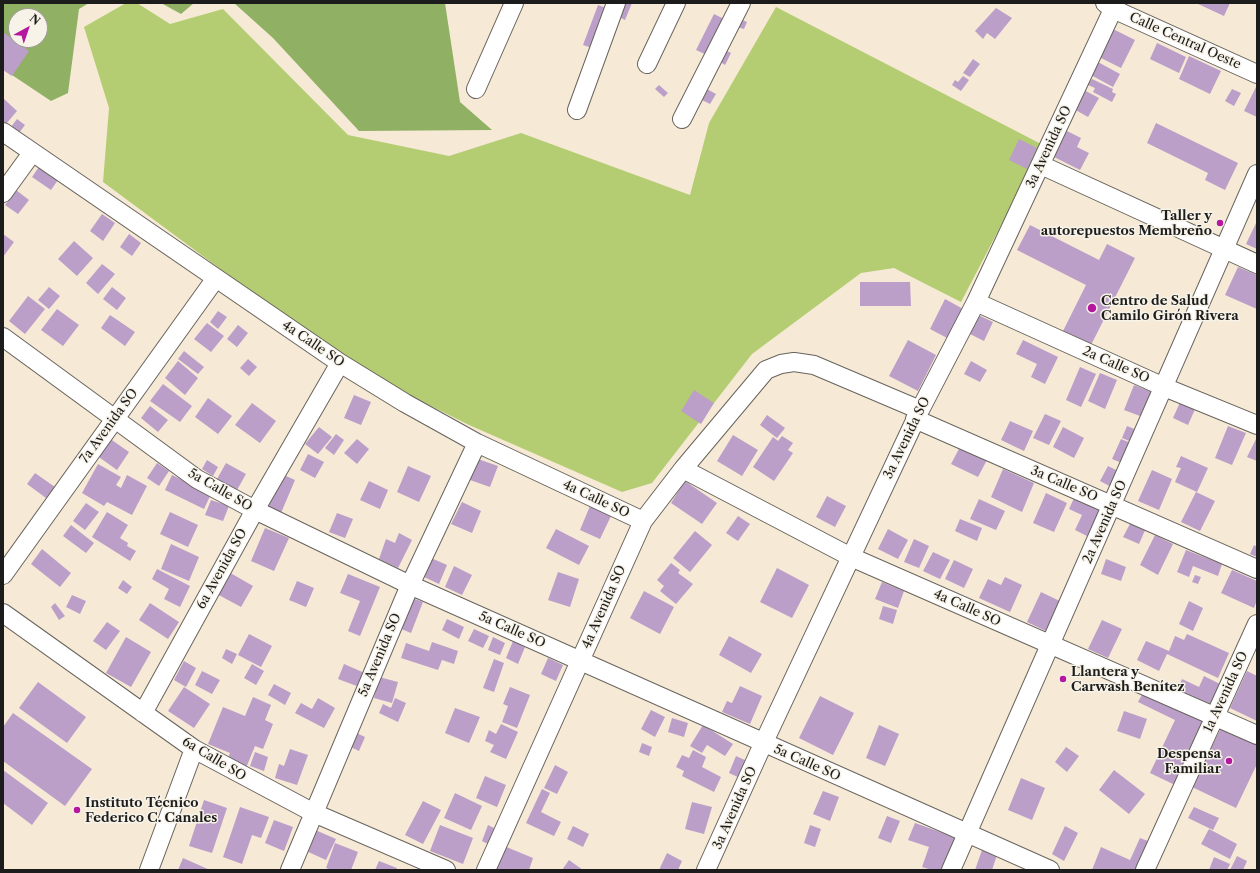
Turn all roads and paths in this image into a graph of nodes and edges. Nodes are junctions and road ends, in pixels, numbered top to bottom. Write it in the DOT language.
graph roads {
  1 [pos="514,3"];
  2 [pos="616,3"];
  3 [pos="676,3"];
  4 [pos="741,3"];
  5 [pos="1089,3"];
  6 [pos="1111,5"];
  7 [pos="647,64"];
  8 [pos="1257,74"];
  9 [pos="476,89"];
  10 [pos="576,110"];
  11 [pos="682,119"];
  12 [pos="3,132"];
  13 [pos="32,153"];
  14 [pos="1041,165"];
  15 [pos="1257,174"];
  16 [pos="3,193"];
  17 [pos="1224,249"];
  18 [pos="1257,264"];
  19 [pos="216,278"];
  20 [pos="976,302"];
  21 [pos="3,337"];
  22 [pos="340,363"];
  23 [pos="766,370"];
  24 [pos="1164,387"];
  25 [pos="917,415"];
  26 [pos="114,419"];
  27 [pos="1257,425"];
  28 [pos="477,443"];
  29 [pos="683,469"];
  30 [pos="1112,505"];
  31 [pos="255,510"];
  32 [pos="643,521"];
  33 [pos="851,557"];
  34 [pos="1257,570"];
  35 [pos="3,575"];
  36 [pos="410,585"];
  37 [pos="3,613"];
  38 [pos="1257,624"];
  39 [pos="1051,646"];
  40 [pos="580,660"];
  41 [pos="143,713"];
  42 [pos="1215,716"];
  43 [pos="1257,735"];
  44 [pos="763,744"];
  45 [pos="194,749"];
  46 [pos="314,813"];
  47 [pos="967,833"];
  48 [pos="154,868"];
  49 [pos="290,870"];
  50 [pos="446,870"];
  51 [pos="486,870"];
  52 [pos="706,870"];
  53 [pos="951,870"];
  54 [pos="1050,870"];
  55 [pos="1145,870"];
  1 -- 9 [label="street"];
  2 -- 10 [label="street"];
  3 -- 7 [label="street"];
  4 -- 11 [label="street"];
  5 -- 6 [label="street, Calle Central Oeste"];
  6 -- 8 [label="street, Calle Central Oeste"];
  6 -- 14 [label="street, 3a Avenida SO"];
  12 -- 13 [label="street, 4a Calle SO"];
  13 -- 16 [label="street"];
  13 -- 19 [label="street, 4a Calle SO"];
  14 -- 17 [label="street"];
  14 -- 20 [label="street, 3a Avenida SO"];
  15 -- 17 [label="street, 2a Avenida SO"];
  17 -- 18 [label="street"];
  17 -- 24 [label="street, 2a Avenida SO"];
  19 -- 22 [label="street, 4a Calle SO"];
  19 -- 26 [label="street, 7a Avenida SO"];
  20 -- 24 [label="street, 2a Calle SO"];
  20 -- 25 [label="street, 3a Avenida SO"];
  21 -- 26 [label="street, 5a Calle SO"];
  22 -- 28 [label="street, 4a Calle SO"];
  22 -- 31 [label="street, 6a Avenida SO"];
  23 -- 25 [label="street, 3a Calle SO"];
  23 -- 29 [label="street, 4a Avenida SO"];
  24 -- 27 [label="street, 2a Calle SO"];
  24 -- 30 [label="street, 2a Avenida SO"];
  25 -- 30 [label="street, 3a Calle SO"];
  25 -- 33 [label="street, 3a Avenida SO"];
  26 -- 31 [label="street, 5a Calle SO"];
  26 -- 35 [label="street, 7a Avenida SO"];
  28 -- 32 [label="street, 4a Calle SO"];
  28 -- 36 [label="street, 5a Avenida SO"];
  29 -- 32 [label="street, 4a Avenida SO"];
  29 -- 33 [label="street, 4a Calle SO"];
  30 -- 34 [label="street, 3a Calle SO"];
  30 -- 39 [label="street, 2a Avenida SO"];
  31 -- 36 [label="street, 5a Calle SO"];
  31 -- 41 [label="street, 6a Avenida SO"];
  32 -- 40 [label="street, 4a Avenida SO"];
  33 -- 39 [label="street, 4a Calle SO"];
  33 -- 44 [label="street, 3a Avenida SO"];
  36 -- 40 [label="street, 5a Calle SO"];
  36 -- 46 [label="street, 5a Avenida SO"];
  37 -- 41 [label="street, 6a Calle SO"];
  38 -- 42 [label="street, 1a Avenida SO"];
  39 -- 42 [label="street, 4a Calle SO"];
  39 -- 47 [label="street, 2a Avenida SO"];
  40 -- 44 [label="street, 5a Calle SO"];
  40 -- 51 [label="street, 4a Avenida SO"];
  41 -- 45 [label="street, 6a Calle SO"];
  42 -- 43 [label="street, 4a Calle SO"];
  42 -- 55 [label="street, 1a Avenida SO"];
  44 -- 47 [label="street, 5a Calle SO"];
  44 -- 52 [label="street, 3a Avenida SO"];
  45 -- 46 [label="street, 6a Calle SO"];
  45 -- 48 [label="street"];
  46 -- 49 [label="street, 5a Avenida SO"];
  46 -- 50 [label="street, 6a Calle SO"];
  47 -- 53 [label="street, 2a Avenida SO"];
  47 -- 54 [label="street, 5a Calle SO"];
}
